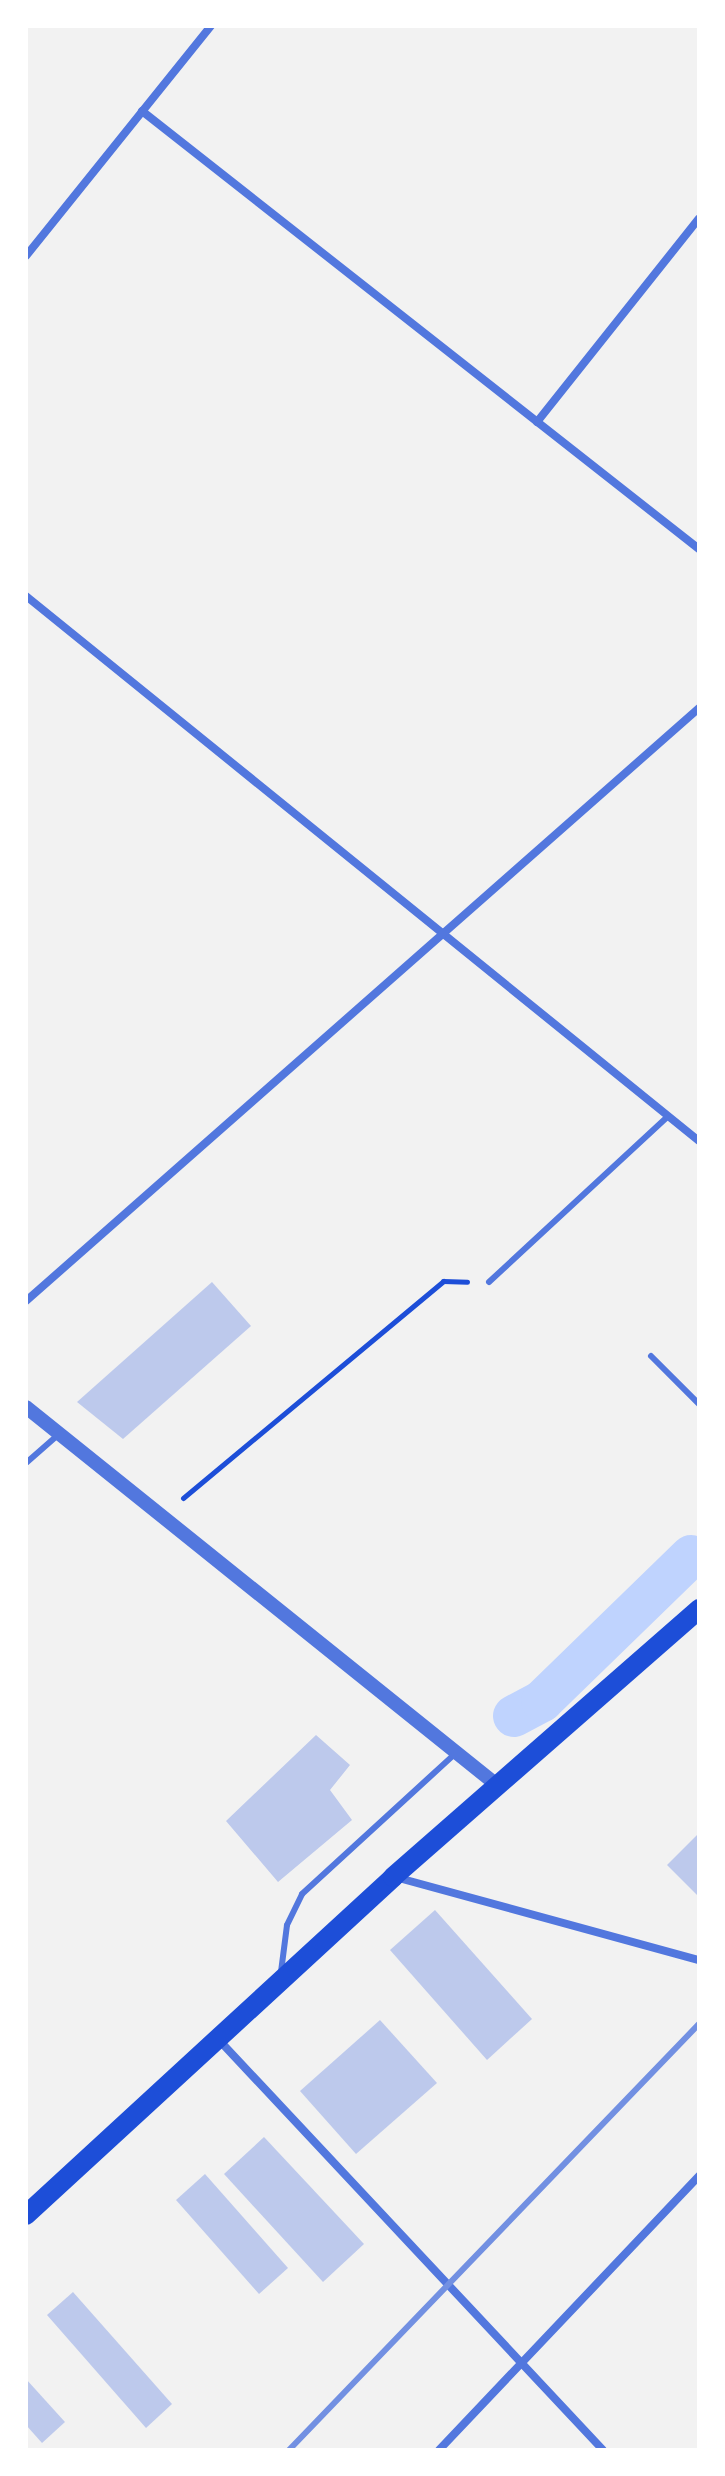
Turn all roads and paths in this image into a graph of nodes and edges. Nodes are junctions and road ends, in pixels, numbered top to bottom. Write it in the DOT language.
graph roads {
  1 [pos="211,26"];
  2 [pos="142,111"];
  3 [pos="699,218"];
  4 [pos="26,256"];
  5 [pos="537,422"];
  6 [pos="699,549"];
  7 [pos="26,596"];
  8 [pos="699,708"];
  9 [pos="442,935"];
  10 [pos="668,1116"];
  11 [pos="699,1141"];
  12 [pos="489,1282"];
  13 [pos="26,1301"];
  14 [pos="651,1356"];
  15 [pos="699,1404"];
  16 [pos="26,1407"];
  17 [pos="59,1434"];
  18 [pos="26,1463"];
  19 [pos="161,1516"];
  20 [pos="699,1609"];
  21 [pos="457,1752"];
  22 [pos="498,1786"];
  23 [pos="393,1877"];
  24 [pos="699,1960"];
  25 [pos="280,1981"];
  26 [pos="218,2039"];
  27 [pos="699,2176"];
  28 [pos="26,2215"];
  29 [pos="522,2363"];
  30 [pos="439,2450"];
  31 [pos="603,2450"];
  1 -- 2 [label="street"];
  2 -- 4 [label="street"];
  2 -- 5 [label="street"];
  3 -- 5 [label="street"];
  5 -- 6 [label="street"];
  7 -- 9 [label="street"];
  8 -- 9 [label="street"];
  9 -- 10 [label="street"];
  9 -- 13 [label="street"];
  10 -- 11 [label="street"];
  10 -- 12 [label="lane"];
  12 -- 19 [label="path"];
  14 -- 15 [label="lane"];
  16 -- 17 [label="street"];
  17 -- 18 [label="lane"];
  17 -- 19 [label="street"];
  19 -- 21 [label="street"];
  20 -- 22 [label="main road"];
  21 -- 22 [label="street"];
  21 -- 25 [label="lane"];
  22 -- 23 [label="main road"];
  23 -- 24 [label="street"];
  23 -- 25 [label="main road"];
  25 -- 26 [label="main road"];
  26 -- 28 [label="main road"];
  26 -- 29 [label="street"];
  27 -- 29 [label="street"];
  29 -- 30 [label="street"];
  29 -- 31 [label="street"];
}
